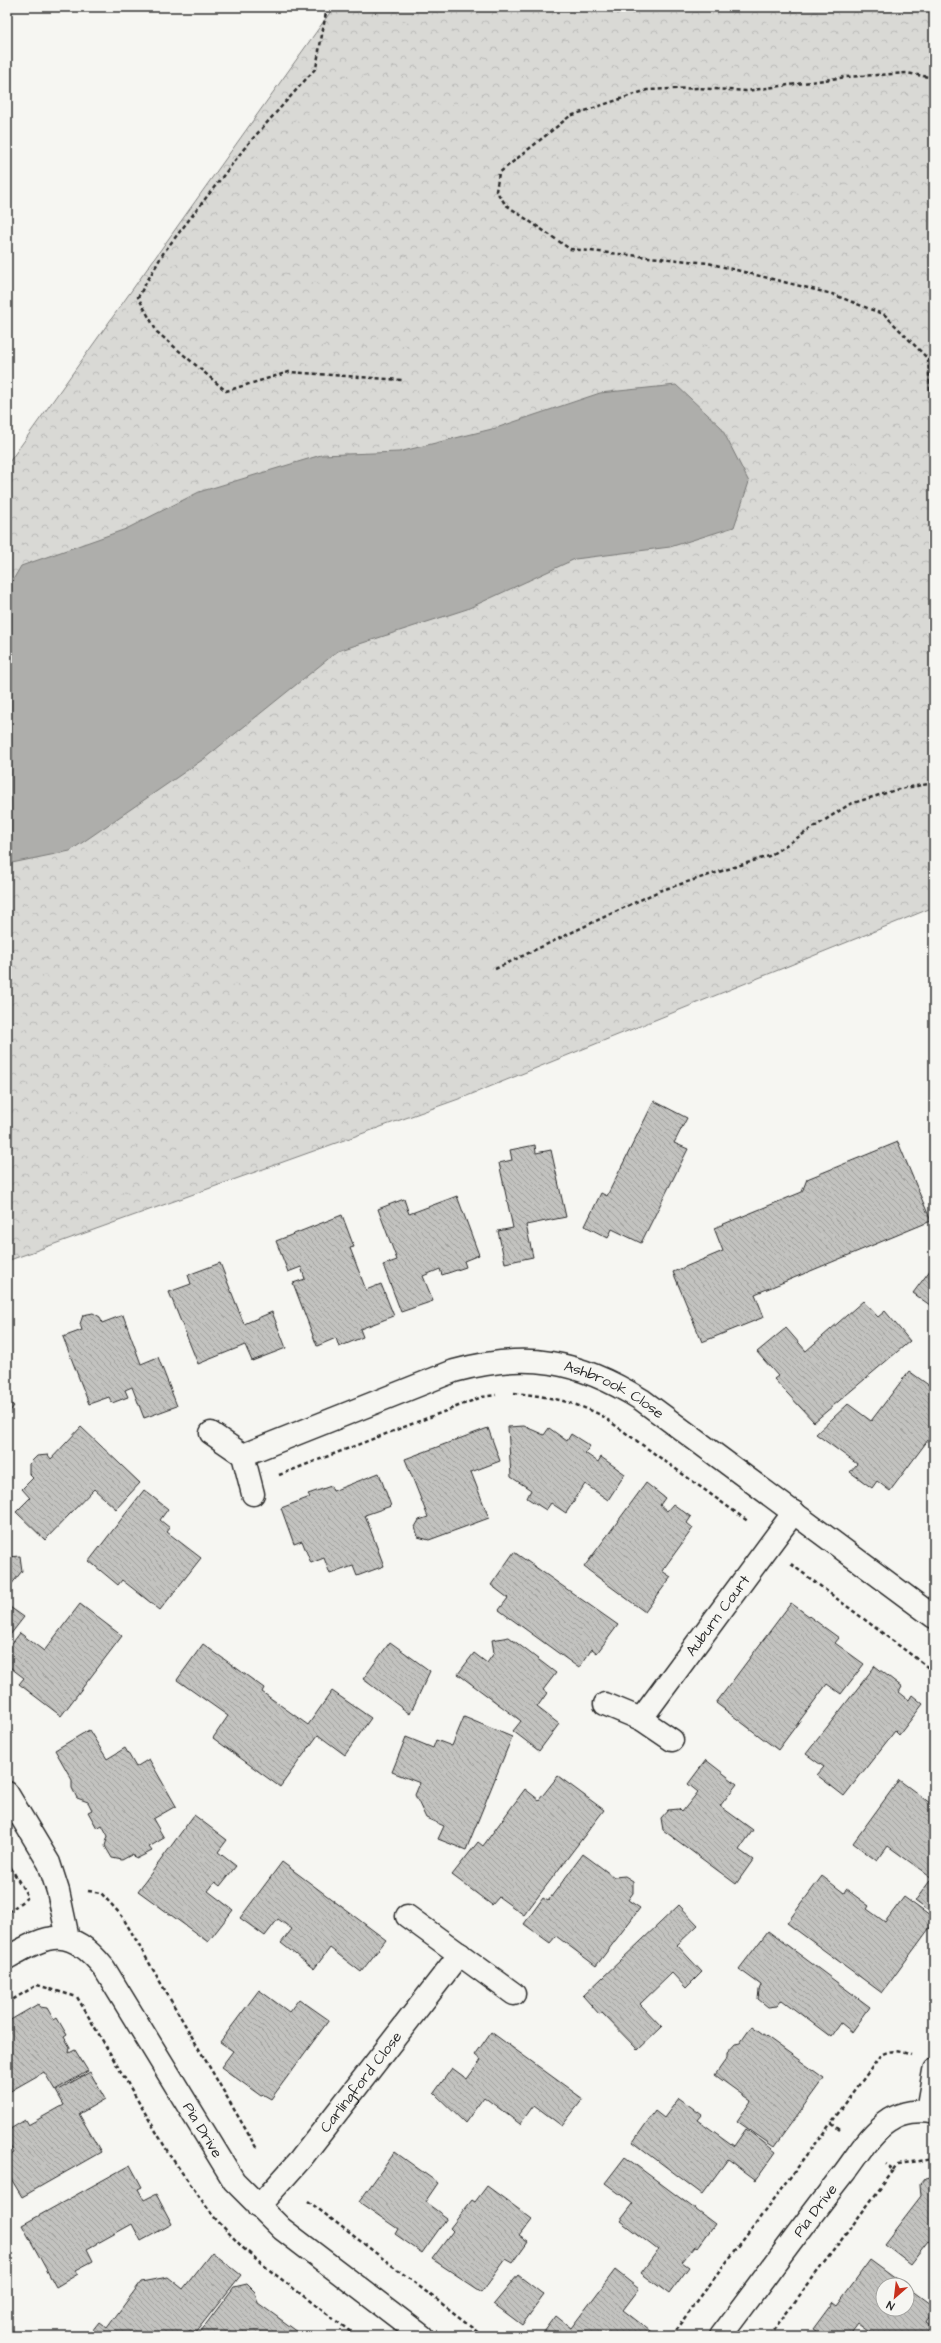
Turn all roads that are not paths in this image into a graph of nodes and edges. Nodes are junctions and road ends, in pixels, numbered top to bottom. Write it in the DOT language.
graph roads {
  1 [pos="211,1434"];
  2 [pos="243,1455"];
  3 [pos="252,1490"];
  4 [pos="794,1512"];
  5 [pos="934,1617"];
  6 [pos="605,1704"];
  7 [pos="641,1719"];
  8 [pos="672,1740"];
  9 [pos="7,1792"];
  10 [pos="407,1916"];
  11 [pos="68,1938"];
  12 [pos="460,1954"];
  13 [pos="7,1958"];
  14 [pos="514,1994"];
  15 [pos="934,2071"];
  16 [pos="931,2112"];
  17 [pos="258,2207"];
  18 [pos="422,2336"];
  19 [pos="721,2336"];
  1 -- 2 [label="street"];
  2 -- 3 [label="street"];
  2 -- 4 [label="street, Ashbrook Close"];
  4 -- 5 [label="street, Ashbrook Close"];
  4 -- 7 [label="street, Auburn Court"];
  6 -- 7 [label="street"];
  7 -- 8 [label="street"];
  9 -- 11 [label="street"];
  10 -- 12 [label="street"];
  11 -- 13 [label="street"];
  11 -- 17 [label="street, Pia Drive"];
  12 -- 14 [label="street"];
  12 -- 17 [label="street, Carlingford Close"];
  15 -- 16 [label="street"];
  16 -- 19 [label="street, Pia Drive"];
  17 -- 18 [label="street, Pia Drive"];
}
